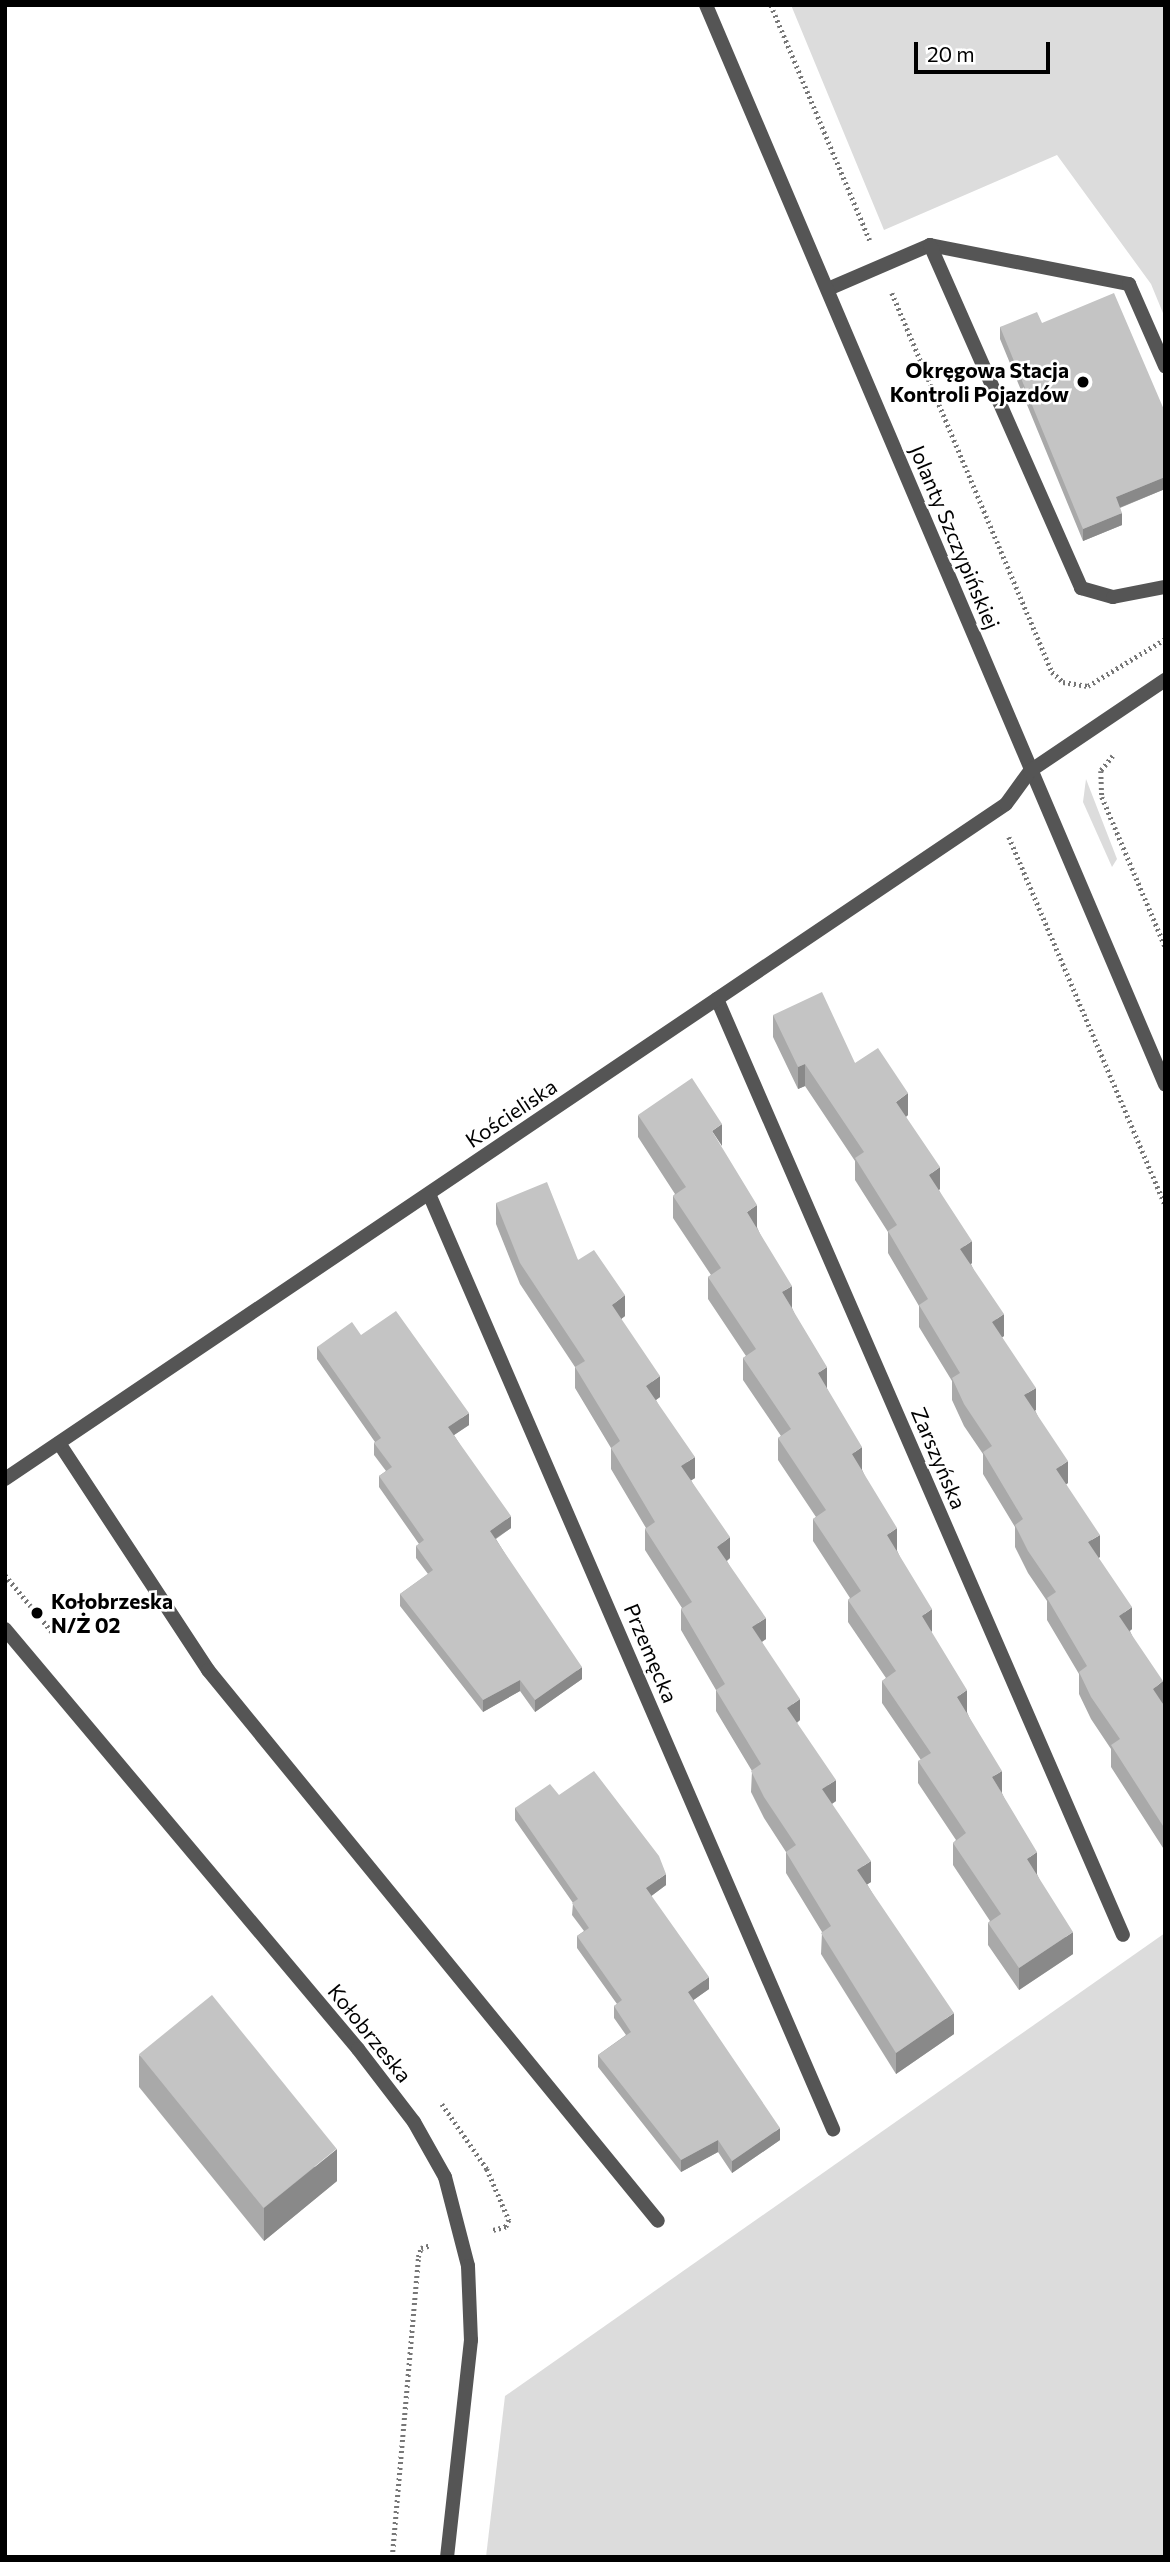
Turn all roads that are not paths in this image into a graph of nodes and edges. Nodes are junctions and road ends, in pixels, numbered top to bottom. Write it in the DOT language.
graph roads {
  1 [pos="706,5"];
  2 [pos="930,245"];
  3 [pos="828,289"];
  4 [pos="1165,366"];
  5 [pos="1165,587"];
  6 [pos="1165,680"];
  7 [pos="1030,771"];
  8 [pos="717,999"];
  9 [pos="1165,1084"];
  10 [pos="429,1194"];
  11 [pos="59,1443"];
  12 [pos="5,1479"];
  13 [pos="5,1629"];
  14 [pos="1123,1935"];
  15 [pos="833,2129"];
  16 [pos="658,2221"];
  17 [pos="447,2557"];
  1 -- 3 [label="street, Jolanty Szczypińskiej"];
  2 -- 3 [label="street"];
  2 -- 4 [label="street"];
  2 -- 5 [label="street"];
  3 -- 7 [label="street, Jolanty Szczypińskiej"];
  6 -- 7 [label="street, Kościeliska"];
  7 -- 8 [label="street, Kościeliska"];
  7 -- 9 [label="street, Jolanty Szczypińskiej"];
  8 -- 10 [label="street, Kościeliska"];
  8 -- 14 [label="street, Zarszyńska"];
  10 -- 11 [label="street, Kościeliska"];
  10 -- 15 [label="street, Przemęcka"];
  11 -- 12 [label="street, Kościeliska"];
  11 -- 16 [label="street"];
  13 -- 17 [label="street, Kołobrzeska"];
}
